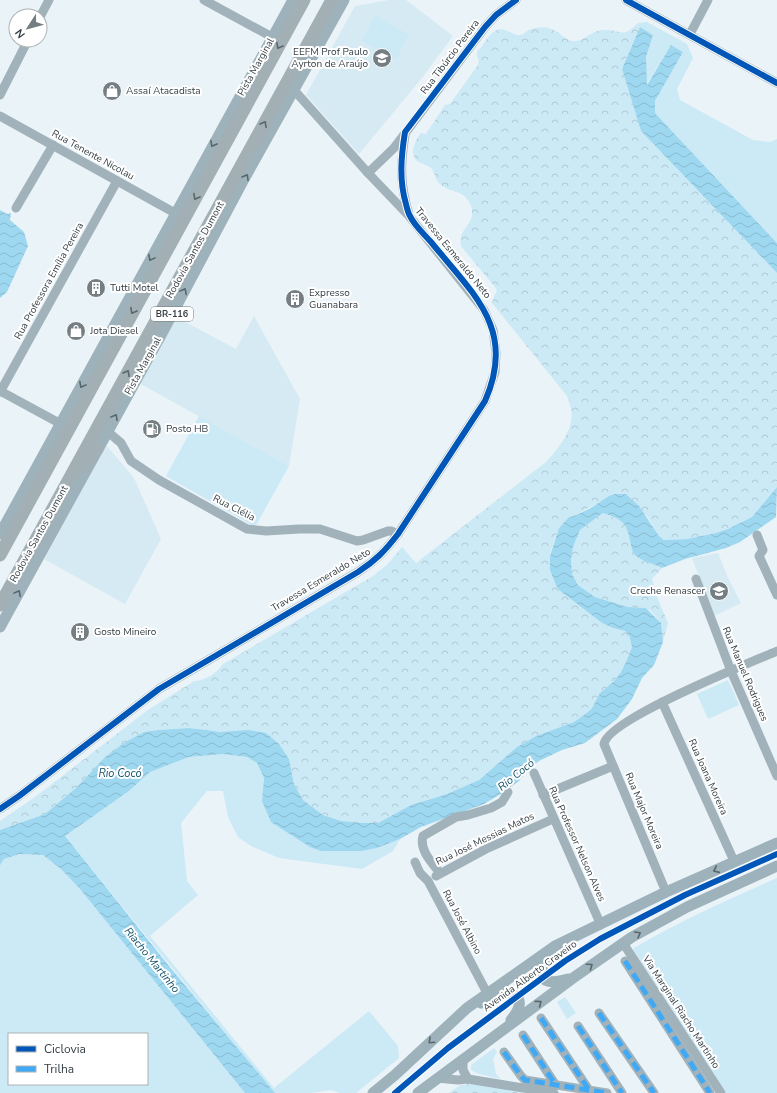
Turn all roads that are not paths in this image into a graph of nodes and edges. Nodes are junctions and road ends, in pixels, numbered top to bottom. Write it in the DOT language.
graph roads {
  1 [pos="204,0"];
  2 [pos="293,0"];
  3 [pos="299,0"];
  4 [pos="304,0"];
  5 [pos="332,0"];
  6 [pos="344,0"];
  7 [pos="516,0"];
  8 [pos="626,0"];
  9 [pos="708,0"];
  10 [pos="290,25"];
  11 [pos="690,34"];
  12 [pos="272,37"];
  13 [pos="24,48"];
  14 [pos="777,83"];
  15 [pos="294,90"];
  16 [pos="0,94"];
  17 [pos="0,116"];
  18 [pos="405,132"];
  19 [pos="53,144"];
  20 [pos="368,173"];
  21 [pos="117,181"];
  22 [pos="16,208"];
  23 [pos="175,213"];
  24 [pos="410,216"];
  25 [pos="0,392"];
  26 [pos="61,424"];
  27 [pos="107,431"];
  28 [pos="98,449"];
  29 [pos="54,505"];
  30 [pos="398,534"];
  31 [pos="757,535"];
  32 [pos="2,542"];
  33 [pos="0,555"];
  34 [pos="696,579"];
  35 [pos="777,595"];
  36 [pos="0,605"];
  37 [pos="0,627"];
  38 [pos="777,651"];
  39 [pos="731,671"];
  40 [pos="662,702"];
  41 [pos="613,766"];
  42 [pos="534,773"];
  43 [pos="777,776"];
  44 [pos="508,792"];
  45 [pos="543,794"];
  46 [pos="0,809"];
  47 [pos="553,819"];
  48 [pos="777,843"];
  49 [pos="426,856"];
  50 [pos="734,861"];
  51 [pos="777,866"];
  52 [pos="440,873"];
  53 [pos="428,881"];
  54 [pos="666,892"];
  55 [pos="600,924"];
  56 [pos="623,943"];
  57 [pos="555,946"];
  58 [pos="625,961"];
  59 [pos="573,978"];
  60 [pos="487,993"];
  61 [pos="467,1008"];
  62 [pos="599,1013"];
  63 [pos="541,1018"];
  64 [pos="578,1026"];
  65 [pos="523,1035"];
  66 [pos="493,1037"];
  67 [pos="504,1052"];
  68 [pos="463,1060"];
  69 [pos="437,1078"];
  70 [pos="468,1079"];
  71 [pos="555,1088"];
  72 [pos="569,1090"];
  73 [pos="589,1090"];
  74 [pos="373,1093"];
  75 [pos="418,1093"];
  76 [pos="607,1093"];
  77 [pos="622,1093"];
  78 [pos="654,1093"];
  79 [pos="710,1093"];
  80 [pos="721,1093"];
  1 -- 12 [label="street"];
  2 -- 12 [label="main road, Pista Marginal / BR-116"];
  3 -- 10 [label="highway"];
  4 -- 10 [label="highway, BR-116"];
  29 -- 5 [label="highway, Rodovia Santos Dumont / BR-116, one-way"];
  6 -- 15 [label="main road, Pista Marginal / BR-116"];
  7 -- 18 [label="street, Rua Tibúrcio Pereira"];
  8 -- 11 [label="street"];
  9 -- 11 [label="street"];
  10 -- 32 [label="highway, BR-116, one-way"];
  11 -- 14 [label="street"];
  12 -- 23 [label="main road, Pista Marginal / BR-116, one-way"];
  13 -- 16 [label="street"];
  15 -- 20 [label="street, Travessa Esmeraldo Neto"];
  27 -- 15 [label="main road, Pista Marginal / BR-116, one-way"];
  17 -- 19 [label="street, Rua Tenente Nicolau"];
  18 -- 20 [label="street, Rua Tibúrcio Pereira"];
  18 -- 24 [label="street"];
  19 -- 21 [label="street, Rua Tenente Nicolau"];
  19 -- 22 [label="street"];
  20 -- 24 [label="street, Travessa Esmeraldo Neto"];
  21 -- 23 [label="street, Rua Tenente Nicolau"];
  21 -- 25 [label="street, Rua Professora Emília Pereira"];
  23 -- 26 [label="main road, Pista Marginal / BR-116, one-way"];
  24 -- 30 [label="street, Travessa Esmeraldo Neto"];
  25 -- 26 [label="street"];
  26 -- 32 [label="main road, Pista Marginal / BR-116"];
  27 -- 28 [label="main road, Pista Marginal / BR-116"];
  27 -- 30 [label="street, Rua Clélia"];
  28 -- 29 [label="highway"];
  37 -- 28 [label="main road, Pista Marginal / BR-116, one-way"];
  29 -- 36 [label="highway, Rodovia Santos Dumont / BR-116"];
  30 -- 46 [label="street, Travessa Esmeraldo Neto"];
  31 -- 35 [label="street"];
  32 -- 33 [label="highway, BR-116"];
  34 -- 39 [label="street, Rua Manuel Rodrigues"];
  38 -- 39 [label="street"];
  39 -- 40 [label="street"];
  39 -- 43 [label="street, Rua Manuel Rodrigues"];
  40 -- 41 [label="street, Rua Major Moreira"];
  40 -- 50 [label="street, Rua Joana Moreira"];
  41 -- 45 [label="street"];
  41 -- 54 [label="street, Rua Major Moreira"];
  42 -- 45 [label="street, Rua Professor Nelson Alves"];
  44 -- 49 [label="street"];
  45 -- 47 [label="street, Rua Professor Nelson Alves"];
  47 -- 52 [label="street, Rua José Messias Matos"];
  47 -- 55 [label="street, Rua Professor Nelson Alves"];
  48 -- 50 [label="main road, Avenida Alberto Craveiro"];
  49 -- 52 [label="street"];
  49 -- 53 [label="street, Rua José Albino"];
  50 -- 54 [label="main road, Avenida Alberto Craveiro, one-way"];
  56 -- 51 [label="main road, one-way"];
  52 -- 53 [label="street, Rua José Messias Matos"];
  53 -- 60 [label="street, Rua José Albino"];
  54 -- 55 [label="main road, Avenida Alberto Craveiro"];
  55 -- 57 [label="main road, Avenida Alberto Craveiro"];
  59 -- 56 [label="main road, one-way"];
  56 -- 80 [label="street, Via Marginal Riacho Martinho"];
  57 -- 59 [label="main road"];
  57 -- 60 [label="main road, Avenida Alberto Craveiro"];
  58 -- 79 [label="street"];
  66 -- 59 [label="main road, one-way"];
  60 -- 61 [label="main road, Avenida Alberto Craveiro"];
  61 -- 66 [label="main road"];
  61 -- 74 [label="main road, Avenida Alberto Craveiro, one-way"];
  62 -- 78 [label="street"];
  63 -- 73 [label="street"];
  64 -- 77 [label="street"];
  65 -- 71 [label="street"];
  66 -- 68 [label="main road"];
  67 -- 71 [label="street"];
  68 -- 69 [label="main road"];
  68 -- 70 [label="street"];
  69 -- 70 [label="street"];
  69 -- 75 [label="main road"];
  70 -- 71 [label="street"];
  71 -- 72 [label="street"];
  72 -- 73 [label="street"];
  73 -- 76 [label="street"];
}
